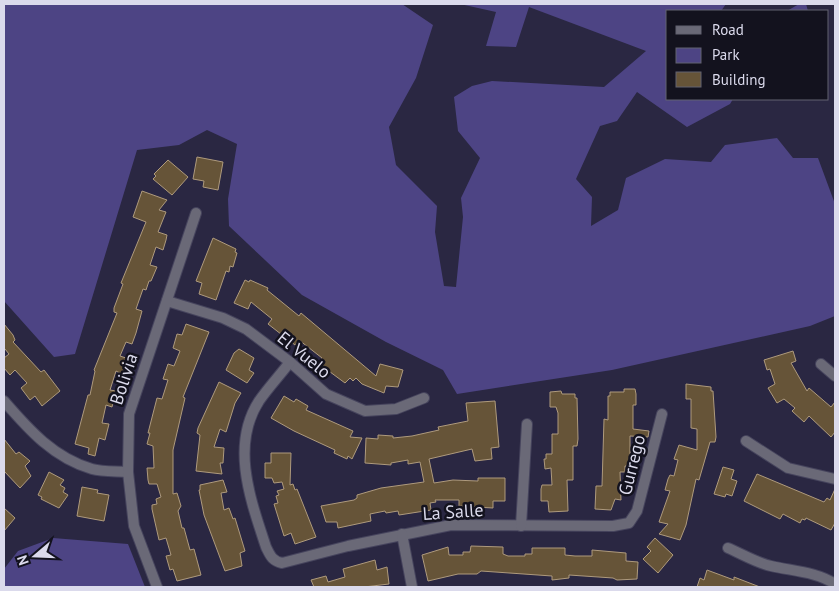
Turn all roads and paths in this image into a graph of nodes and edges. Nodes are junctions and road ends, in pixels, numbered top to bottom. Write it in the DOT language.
graph roads {
  1 [pos="196,213"];
  2 [pos="167,301"];
  3 [pos="290,362"];
  4 [pos="821,364"];
  5 [pos="835,376"];
  6 [pos="424,398"];
  7 [pos="4,401"];
  8 [pos="662,414"];
  9 [pos="527,424"];
  10 [pos="746,441"];
  11 [pos="128,472"];
  12 [pos="835,479"];
  13 [pos="629,522"];
  14 [pos="521,526"];
  15 [pos="402,534"];
  16 [pos="728,548"];
  17 [pos="835,584"];
  18 [pos="157,587"];
  19 [pos="412,587"];
  1 -- 2 [label="street, Bolivia"];
  2 -- 3 [label="street, El Vuelo"];
  2 -- 11 [label="street, Bolivia"];
  3 -- 6 [label="street, El Vuelo"];
  3 -- 15 [label="street, La Salle"];
  4 -- 5 [label="street"];
  7 -- 11 [label="street"];
  8 -- 13 [label="street, Gurrego"];
  9 -- 14 [label="street"];
  10 -- 12 [label="street"];
  11 -- 18 [label="street, Bolivia"];
  13 -- 14 [label="street, La Salle"];
  14 -- 15 [label="street, La Salle"];
  15 -- 19 [label="street"];
  16 -- 17 [label="street"];
}
